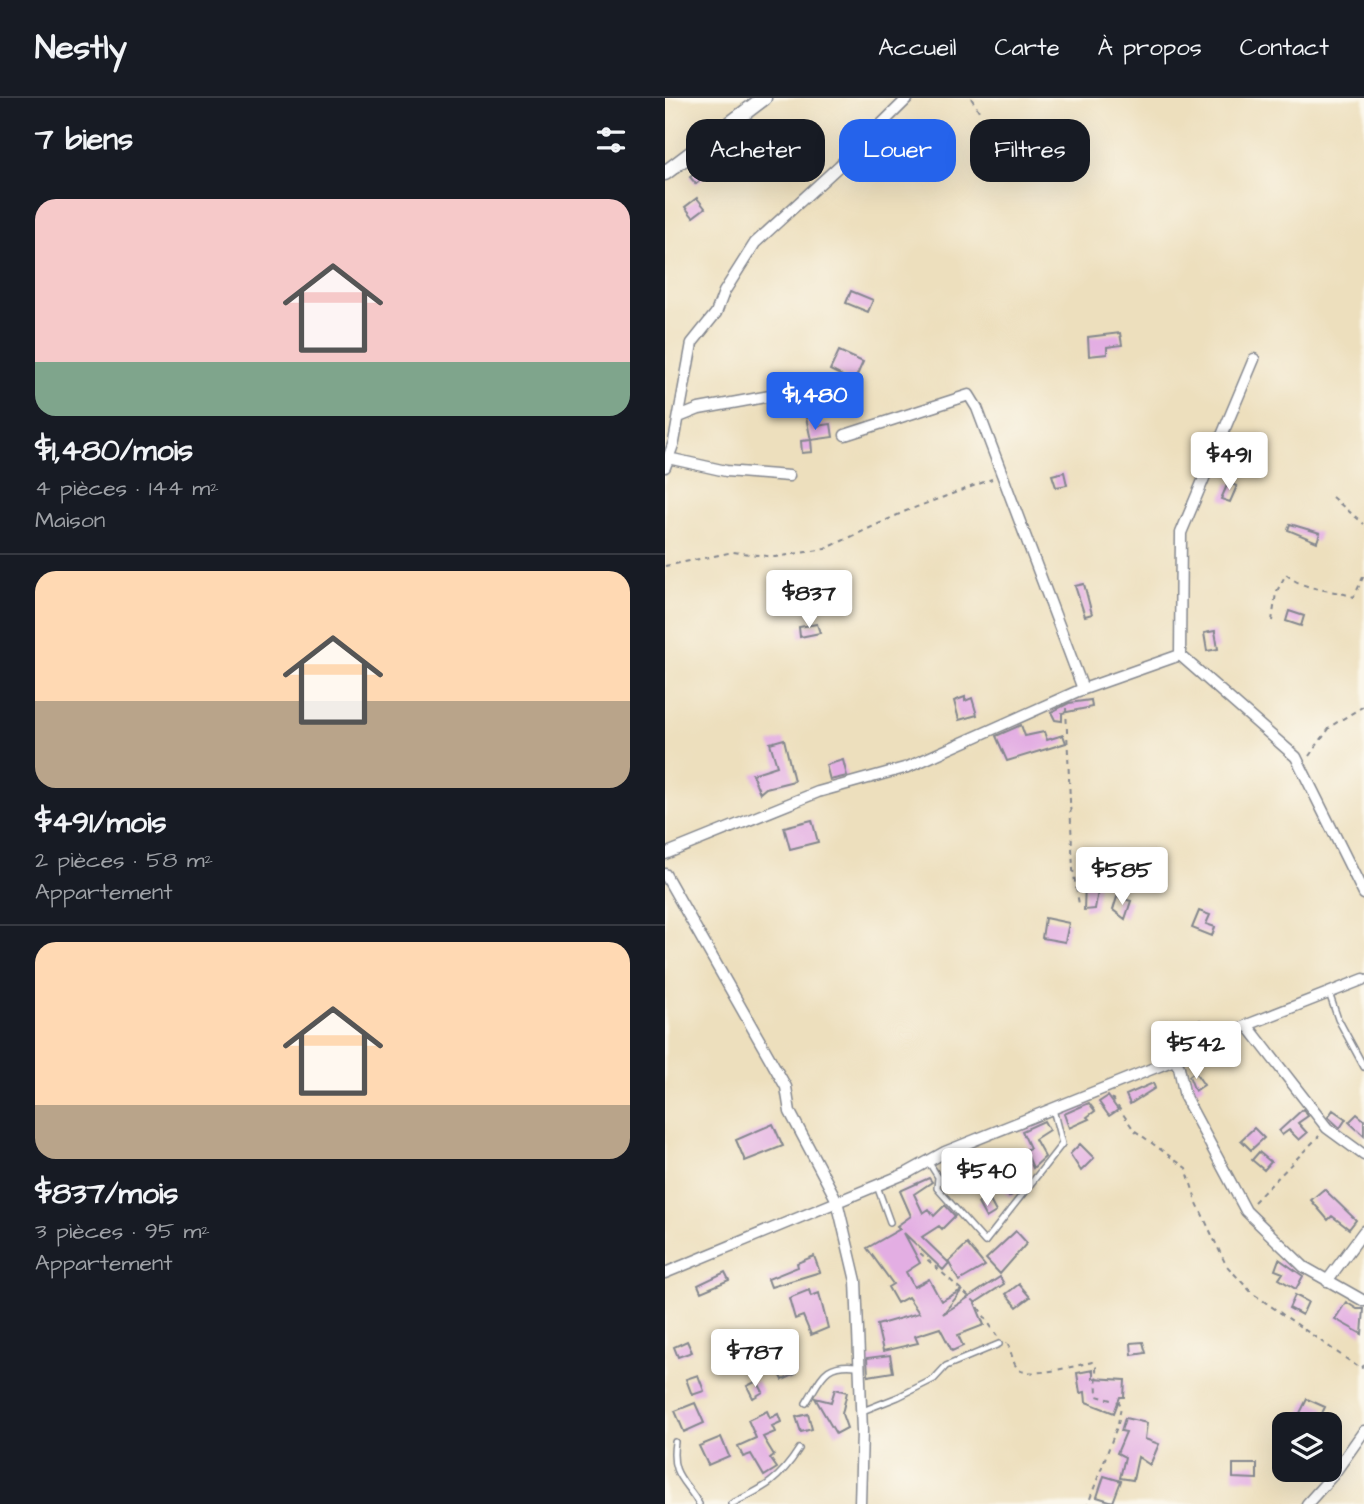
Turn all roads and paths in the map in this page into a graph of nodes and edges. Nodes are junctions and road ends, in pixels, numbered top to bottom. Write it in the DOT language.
graph roads {
  1 [pos="764,98"];
  2 [pos="908,98"];
  3 [pos="971,98"];
  4 [pos="981,114"];
  5 [pos="665,173"];
  6 [pos="1254,359"];
  7 [pos="770,396"];
  8 [pos="679,417"];
  9 [pos="845,435"];
  10 [pos="667,456"];
  11 [pos="1002,475"];
  12 [pos="789,476"];
  13 [pos="1332,497"];
  14 [pos="1364,524"];
  15 [pos="665,566"];
  16 [pos="1364,575"];
  17 [pos="1272,621"];
  18 [pos="1180,655"];
  19 [pos="1083,689"];
  20 [pos="1066,696"];
  21 [pos="1364,706"];
  22 [pos="1300,766"];
  23 [pos="665,855"];
  24 [pos="665,874"];
  25 [pos="1364,894"];
  26 [pos="1079,904"];
  27 [pos="1364,979"];
  28 [pos="1329,993"];
  29 [pos="1247,1025"];
  30 [pos="1174,1060"];
  31 [pos="1364,1067"];
  32 [pos="1103,1086"];
  33 [pos="1052,1107"];
  34 [pos="1327,1128"];
  35 [pos="1364,1155"];
  36 [pos="929,1161"];
  37 [pos="877,1186"];
  38 [pos="837,1201"];
  39 [pos="1246,1212"];
  40 [pos="890,1222"];
  41 [pos="1364,1231"];
  42 [pos="920,1253"];
  43 [pos="665,1273"];
  44 [pos="1327,1281"];
  45 [pos="1364,1301"];
  46 [pos="999,1344"];
  47 [pos="1364,1365"];
  48 [pos="857,1366"];
  49 [pos="806,1404"];
  50 [pos="860,1412"];
  51 [pos="1364,1430"];
  52 [pos="675,1442"];
  53 [pos="799,1449"];
  54 [pos="699,1504"];
  55 [pos="731,1504"];
  56 [pos="860,1504"];
  57 [pos="1088,1504"];
  58 [pos="1307,1504"];
  1 -- 5 [label="street"];
  2 -- 8 [label="street"];
  3 -- 4 [label="path"];
  6 -- 18 [label="street"];
  7 -- 8 [label="street"];
  8 -- 10 [label="street"];
  9 -- 11 [label="street"];
  10 -- 12 [label="street"];
  11 -- 15 [label="path"];
  11 -- 19 [label="street"];
  13 -- 14 [label="path"];
  16 -- 17 [label="path"];
  18 -- 19 [label="street"];
  18 -- 22 [label="street"];
  19 -- 20 [label="street"];
  20 -- 23 [label="street"];
  20 -- 26 [label="path"];
  21 -- 22 [label="path"];
  22 -- 25 [label="street"];
  24 -- 38 [label="street"];
  27 -- 28 [label="street"];
  28 -- 29 [label="street"];
  28 -- 31 [label="lane"];
  29 -- 30 [label="street"];
  29 -- 34 [label="street"];
  30 -- 32 [label="street"];
  30 -- 39 [label="street"];
  32 -- 33 [label="street"];
  32 -- 47 [label="path"];
  33 -- 36 [label="street"];
  33 -- 36 [label="lane"];
  34 -- 35 [label="street"];
  34 -- 39 [label="path"];
  36 -- 37 [label="street"];
  37 -- 38 [label="street"];
  37 -- 40 [label="lane"];
  38 -- 43 [label="street"];
  38 -- 48 [label="street"];
  39 -- 44 [label="street"];
  41 -- 44 [label="street"];
  42 -- 46 [label="path"];
  44 -- 45 [label="street"];
  46 -- 50 [label="lane"];
  46 -- 57 [label="path"];
  48 -- 49 [label="lane"];
  48 -- 50 [label="street"];
  50 -- 56 [label="street"];
  51 -- 58 [label="street"];
  52 -- 54 [label="lane"];
  53 -- 55 [label="lane"];
}
